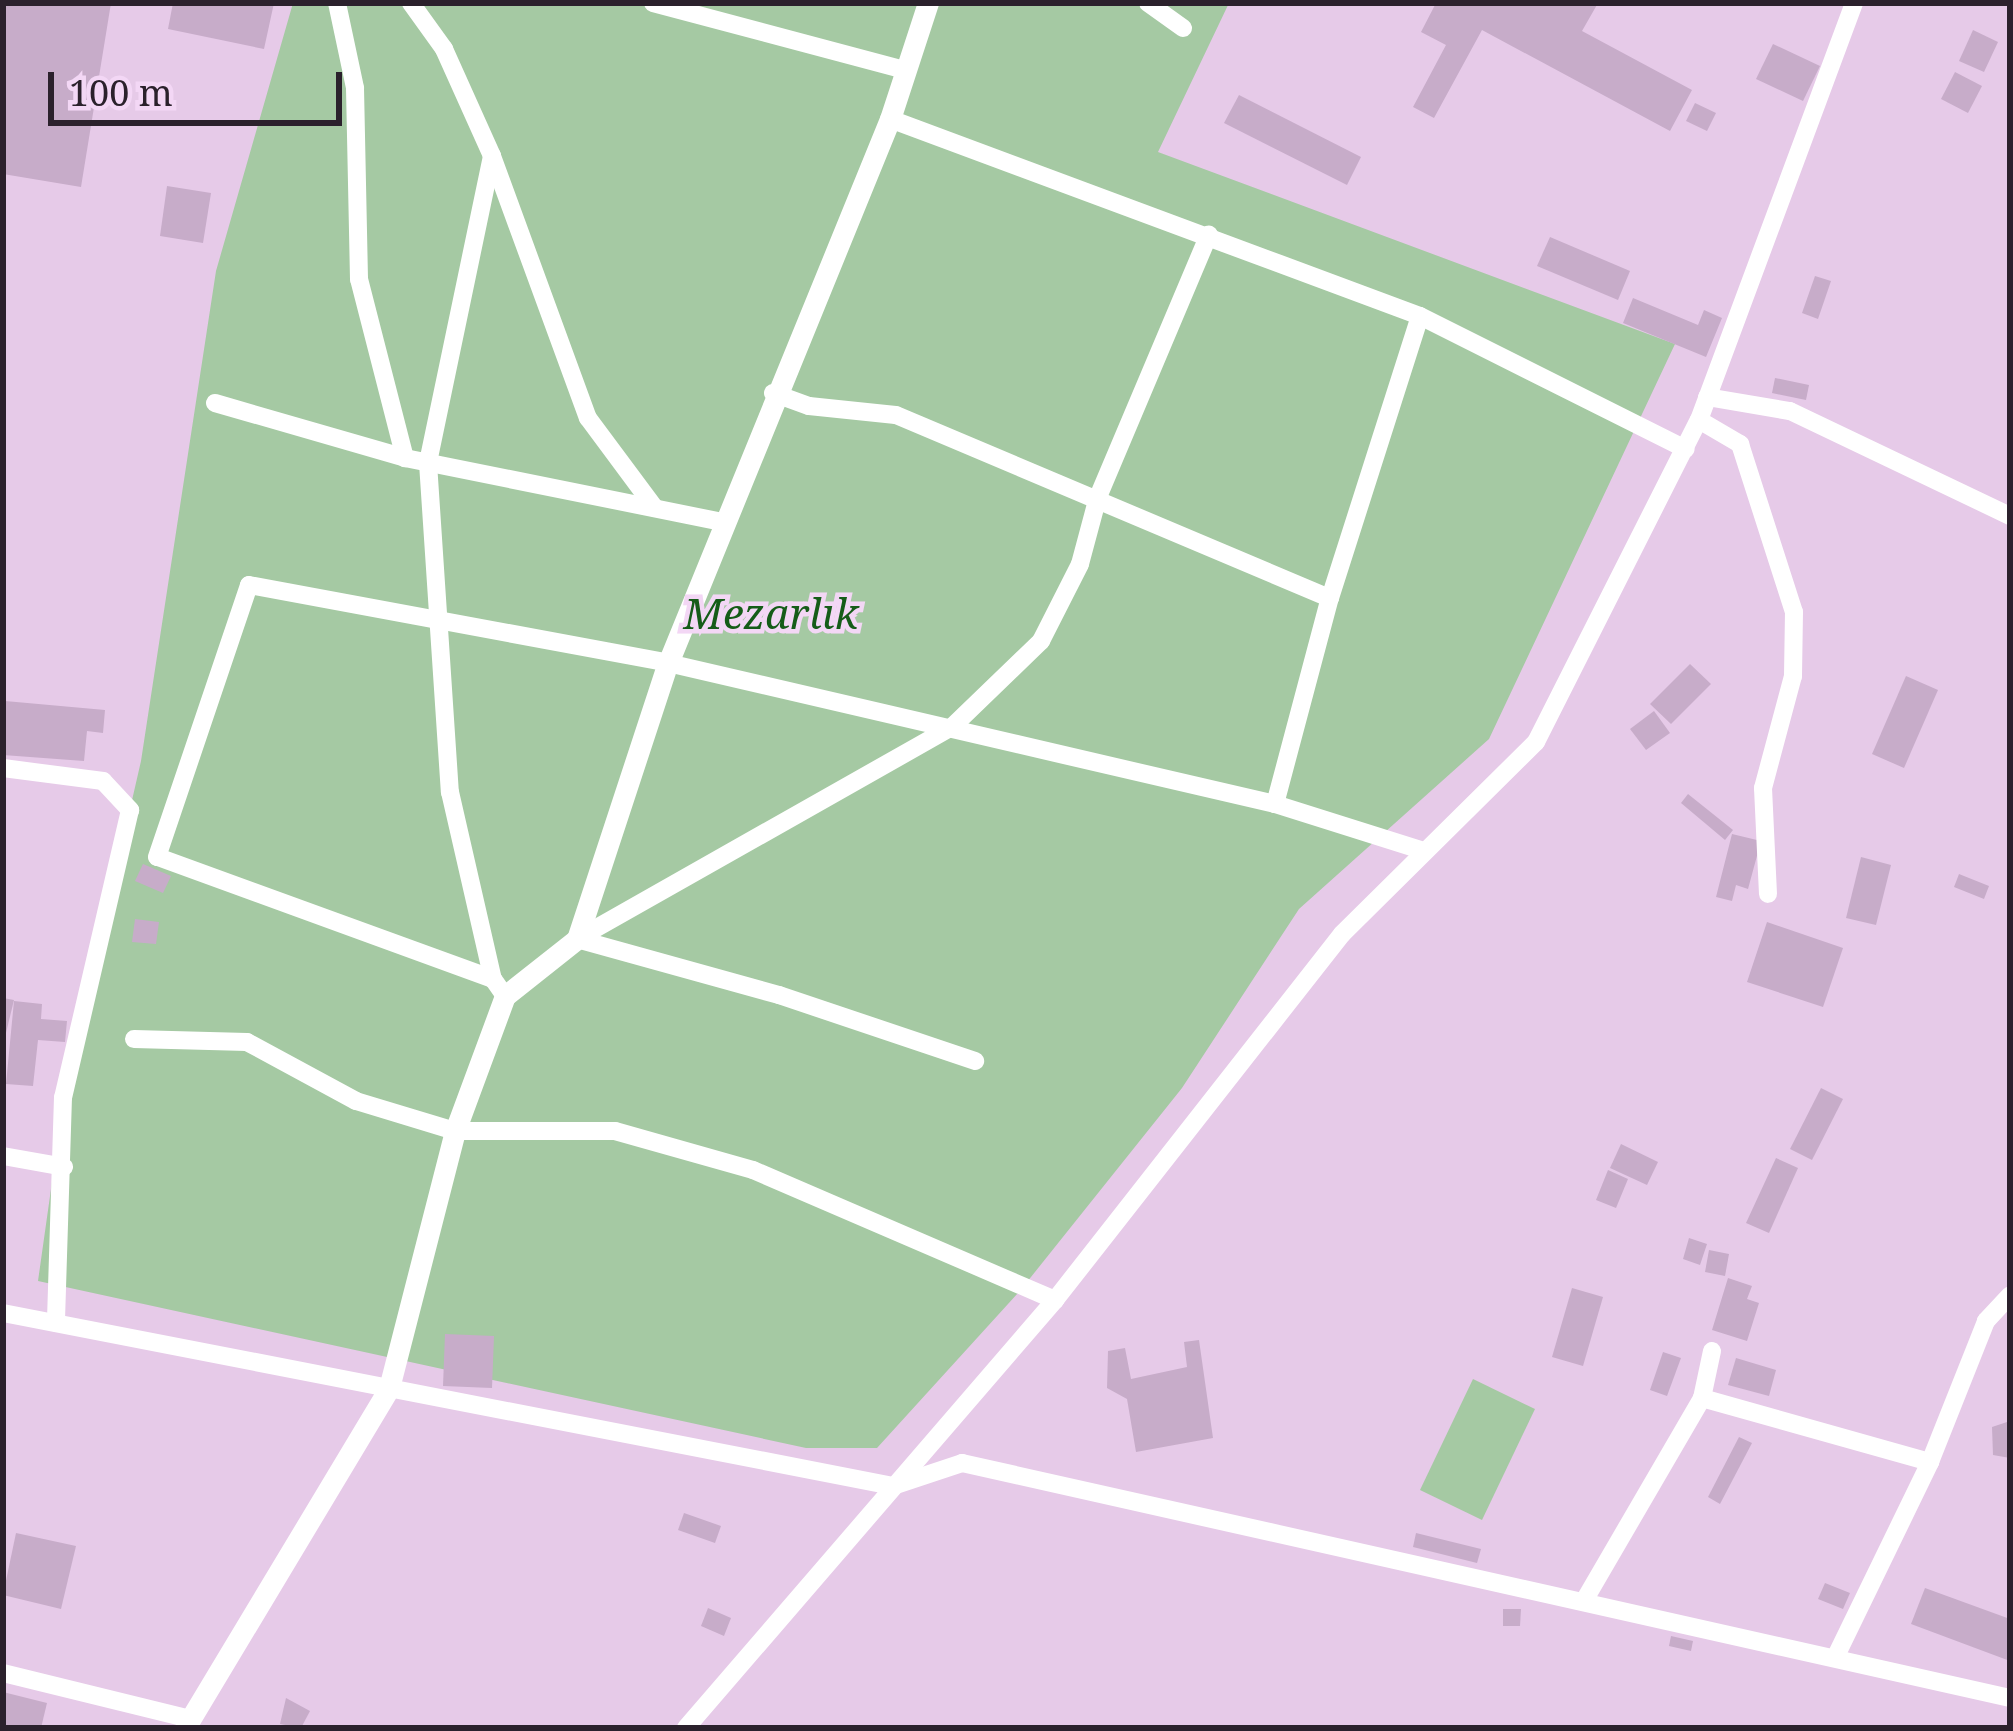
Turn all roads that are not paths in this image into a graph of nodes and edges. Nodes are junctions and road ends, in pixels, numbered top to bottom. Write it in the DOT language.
graph roads {
  1 [pos="337,3"];
  2 [pos="411,3"];
  3 [pos="653,3"];
  4 [pos="928,3"];
  5 [pos="1148,3"];
  6 [pos="1854,3"];
  7 [pos="1183,28"];
  8 [pos="904,70"];
  9 [pos="890,119"];
  10 [pos="492,156"];
  11 [pos="1209,234"];
  12 [pos="1420,316"];
  13 [pos="773,393"];
  14 [pos="1706,398"];
  15 [pos="215,404"];
  16 [pos="1699,420"];
  17 [pos="1686,449"];
  18 [pos="406,458"];
  19 [pos="428,463"];
  20 [pos="1098,497"];
  21 [pos="654,507"];
  22 [pos="2010,516"];
  23 [pos="722,522"];
  24 [pos="1330,598"];
  25 [pos="436,623"];
  26 [pos="668,663"];
  27 [pos="952,727"];
  28 [pos="3,768"];
  29 [pos="1276,804"];
  30 [pos="1421,850"];
  31 [pos="1768,894"];
  32 [pos="577,939"];
  33 [pos="499,987"];
  34 [pos="134,1039"];
  35 [pos="975,1061"];
  36 [pos="455,1131"];
  37 [pos="3,1156"];
  38 [pos="64,1167"];
  39 [pos="2010,1295"];
  40 [pos="1055,1300"];
  41 [pos="3,1313"];
  42 [pos="56,1324"];
  43 [pos="1712,1351"];
  44 [pos="389,1388"];
  45 [pos="1702,1398"];
  46 [pos="1930,1462"];
  47 [pos="893,1486"];
  48 [pos="1584,1600"];
  49 [pos="1835,1658"];
  50 [pos="3,1673"];
  51 [pos="2010,1698"];
  52 [pos="187,1724"];
  53 [pos="686,1728"];
  1 -- 18 [label="street"];
  2 -- 10 [label="street"];
  3 -- 8 [label="street"];
  4 -- 8 [label="street"];
  5 -- 7 [label="street"];
  6 -- 14 [label="street"];
  8 -- 9 [label="street"];
  9 -- 11 [label="street"];
  9 -- 13 [label="street"];
  10 -- 19 [label="street"];
  10 -- 21 [label="street"];
  11 -- 12 [label="street"];
  11 -- 20 [label="street"];
  12 -- 17 [label="street"];
  12 -- 24 [label="street"];
  13 -- 20 [label="street"];
  13 -- 23 [label="street"];
  14 -- 16 [label="street"];
  14 -- 22 [label="street"];
  15 -- 18 [label="street"];
  16 -- 17 [label="street"];
  16 -- 31 [label="street"];
  17 -- 30 [label="street"];
  18 -- 19 [label="street"];
  19 -- 21 [label="street"];
  19 -- 25 [label="street"];
  20 -- 24 [label="street"];
  20 -- 27 [label="street"];
  21 -- 23 [label="street"];
  23 -- 26 [label="street"];
  24 -- 29 [label="street"];
  25 -- 26 [label="street"];
  25 -- 33 [label="street"];
  25 -- 33 [label="street"];
  26 -- 27 [label="street"];
  26 -- 32 [label="street"];
  27 -- 29 [label="street"];
  27 -- 32 [label="street"];
  28 -- 38 [label="street"];
  29 -- 30 [label="street"];
  30 -- 40 [label="street"];
  32 -- 33 [label="street"];
  32 -- 35 [label="street"];
  33 -- 36 [label="street"];
  34 -- 36 [label="street"];
  36 -- 40 [label="street"];
  36 -- 44 [label="street"];
  37 -- 38 [label="street"];
  38 -- 42 [label="street"];
  39 -- 46 [label="street"];
  40 -- 47 [label="street"];
  41 -- 42 [label="street"];
  42 -- 44 [label="street"];
  43 -- 45 [label="street"];
  44 -- 47 [label="street"];
  44 -- 52 [label="street"];
  45 -- 46 [label="street"];
  45 -- 48 [label="street"];
  46 -- 49 [label="street"];
  47 -- 48 [label="street"];
  47 -- 53 [label="street"];
  48 -- 49 [label="street"];
  49 -- 51 [label="street"];
  50 -- 52 [label="street"];
}
